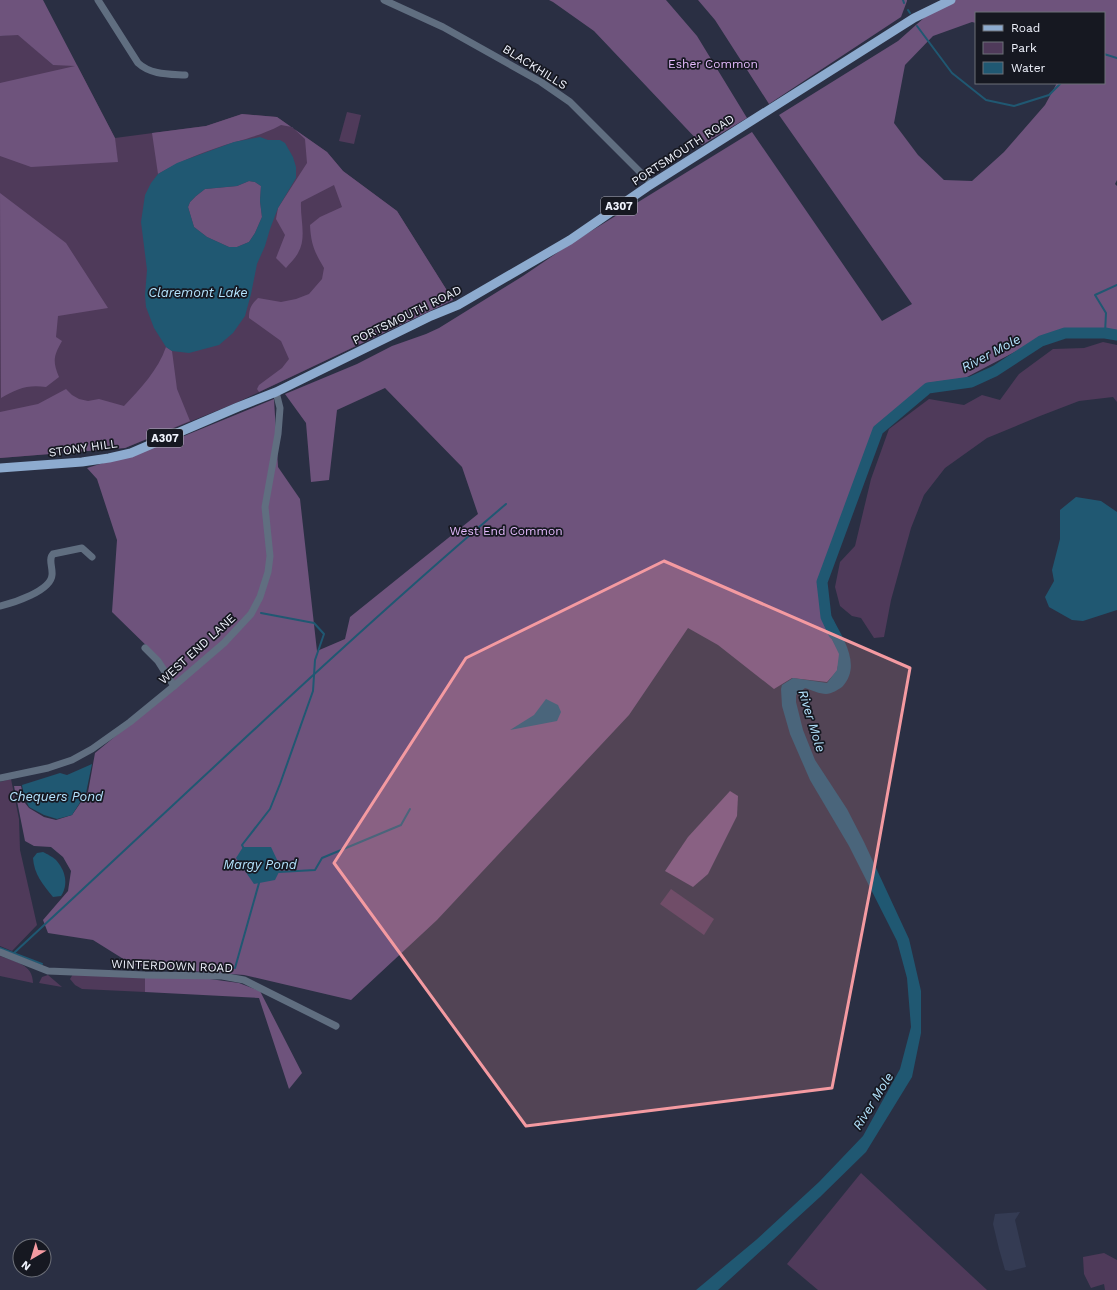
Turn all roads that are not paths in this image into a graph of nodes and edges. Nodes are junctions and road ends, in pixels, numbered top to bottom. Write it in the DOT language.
graph roads {
  1 [pos="98,0"];
  2 [pos="384,0"];
  3 [pos="951,0"];
  4 [pos="185,75"];
  5 [pos="652,184"];
  6 [pos="276,392"];
  7 [pos="0,468"];
  8 [pos="92,557"];
  9 [pos="0,606"];
  10 [pos="145,648"];
  11 [pos="174,686"];
  12 [pos="0,778"];
  13 [pos="0,952"];
  14 [pos="336,1026"];
  1 -- 4 [label="street"];
  2 -- 5 [label="street, BLACKHILLS"];
  3 -- 5 [label="main road, PORTSMOUTH ROAD / A307"];
  5 -- 6 [label="main road, PORTSMOUTH ROAD / A307"];
  6 -- 7 [label="main road, STONY HILL / A307"];
  6 -- 11 [label="street, WEST END LANE"];
  8 -- 9 [label="street"];
  10 -- 11 [label="street"];
  11 -- 12 [label="street, WEST END LANE"];
  13 -- 14 [label="street, WINTERDOWN ROAD"];
}
